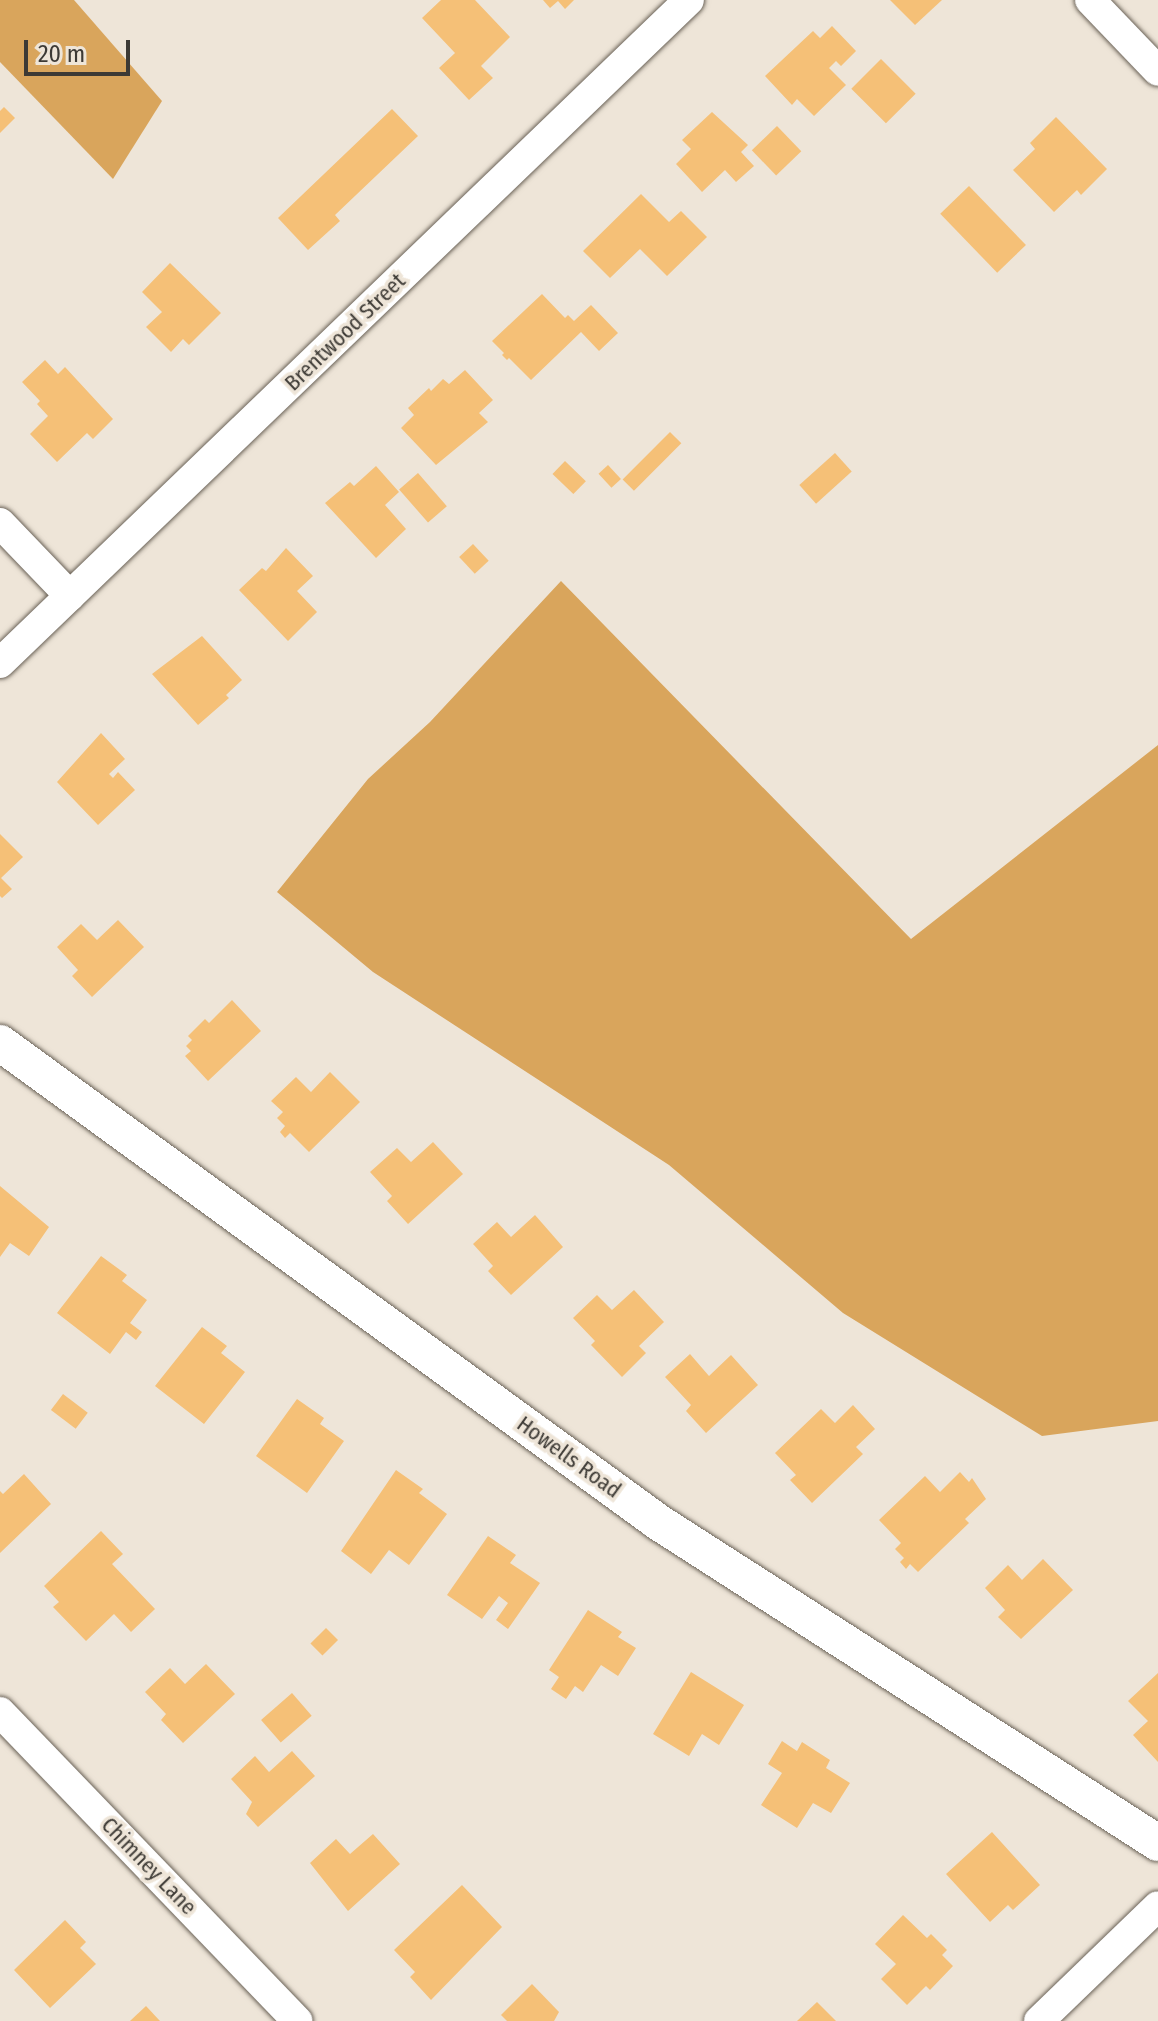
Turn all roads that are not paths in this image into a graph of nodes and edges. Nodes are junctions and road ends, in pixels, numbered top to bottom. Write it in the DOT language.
graph roads {
  1 [pos="689,0"];
  2 [pos="1090,0"];
  3 [pos="1158,71"];
  4 [pos="0,523"];
  5 [pos="70,596"];
  6 [pos="0,663"];
  7 [pos="0,1043"];
  8 [pos="0,1712"];
  9 [pos="1158,1843"];
  10 [pos="1158,1906"];
  11 [pos="297,2021"];
  12 [pos="1039,2021"];
  1 -- 5 [label="street, Brentwood Street"];
  2 -- 3 [label="street"];
  4 -- 5 [label="street"];
  5 -- 6 [label="street, Brentwood Street"];
  7 -- 9 [label="street, Howells Road"];
  8 -- 11 [label="street, Chimney Lane"];
  10 -- 12 [label="street"];
}
